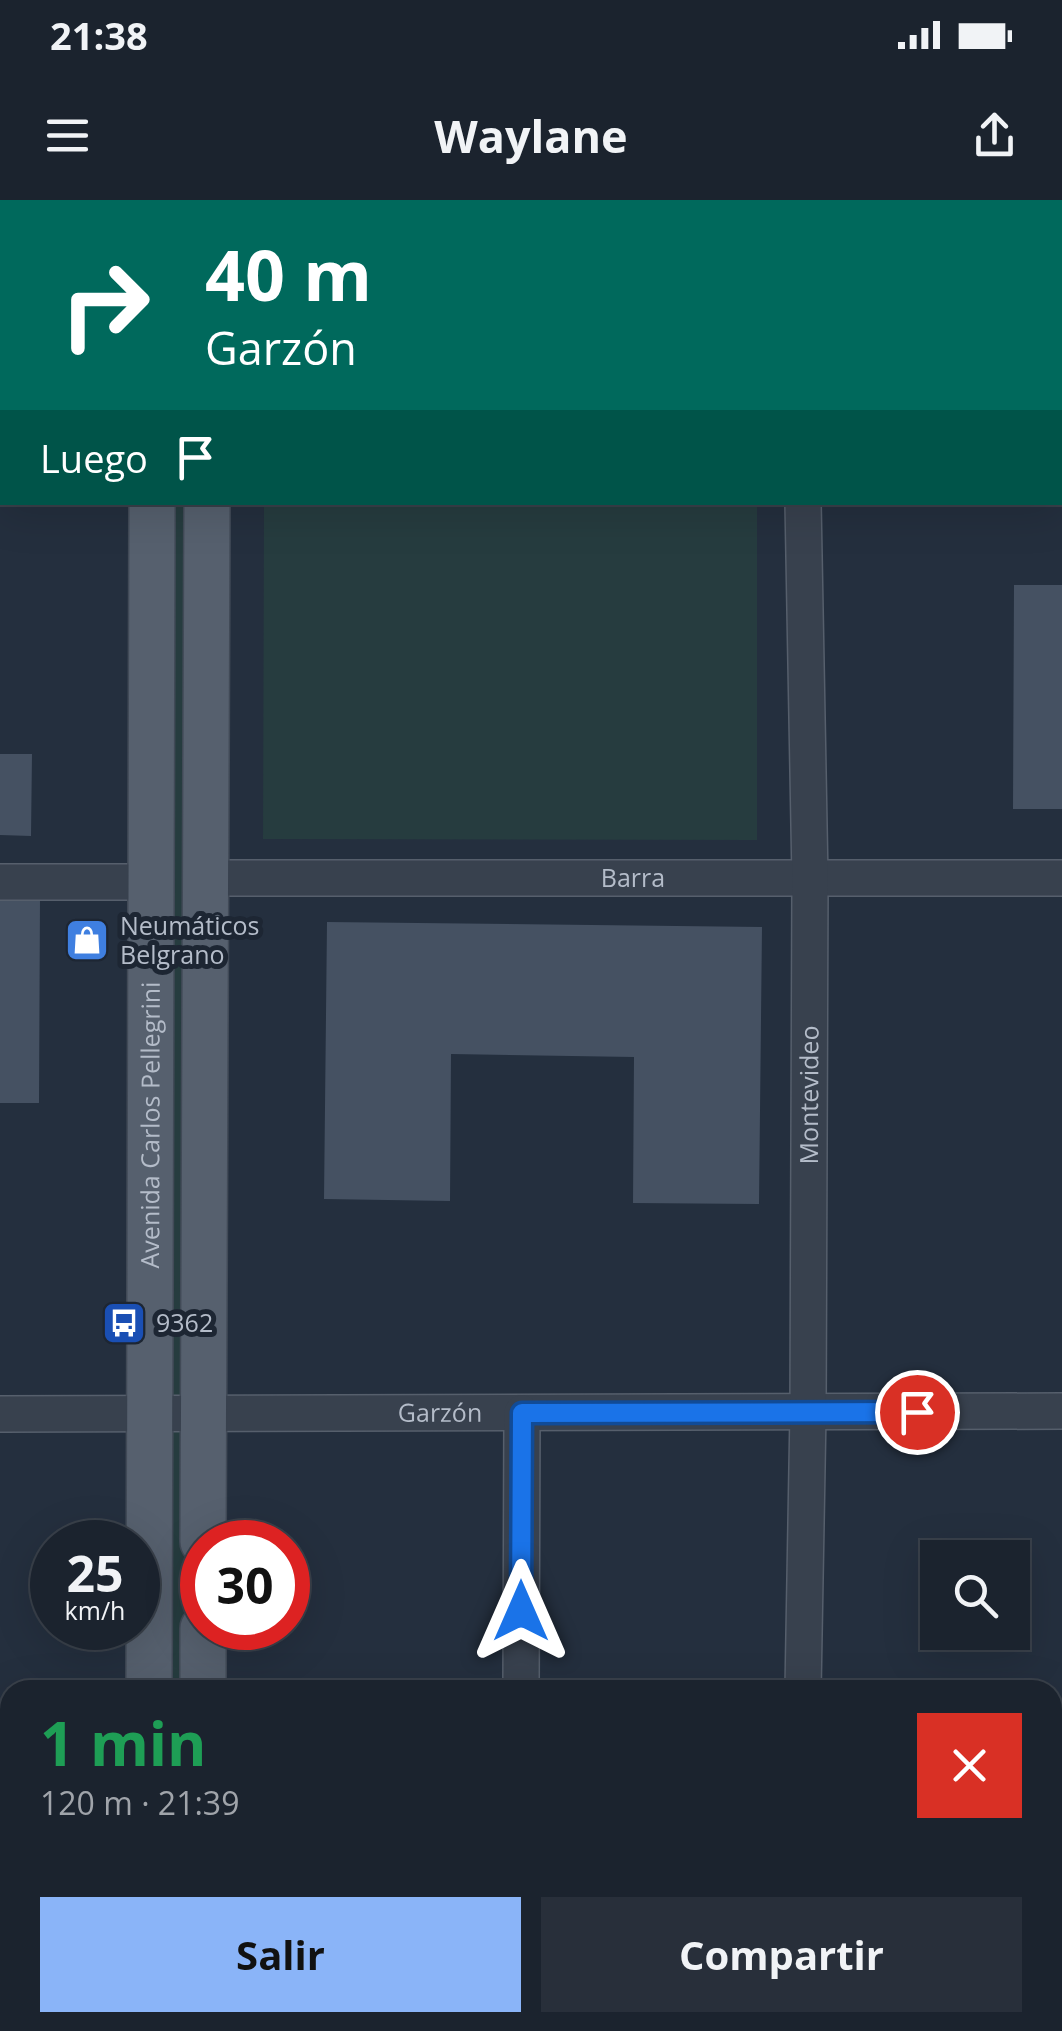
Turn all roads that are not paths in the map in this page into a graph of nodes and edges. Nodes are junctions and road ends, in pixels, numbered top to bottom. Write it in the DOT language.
graph roads {
  1 [pos="152,505"];
  2 [pos="207,505"];
  3 [pos="803,505"];
  4 [pos="205,878"];
  5 [pos="1062,878"];
  6 [pos="810,879"];
  7 [pos="0,882"];
  8 [pos="151,882"];
  9 [pos="1062,1411"];
  10 [pos="808,1412"];
  11 [pos="522,1413"];
  12 [pos="0,1414"];
  13 [pos="149,1414"];
  14 [pos="204,1414"];
  15 [pos="203,1520"];
  16 [pos="203,1650"];
  17 [pos="148,1680"];
  18 [pos="203,1680"];
  19 [pos="521,1680"];
  20 [pos="802,1680"];
  1 -- 8 [label="main road, Avenida Carlos Pellegrini"];
  2 -- 4 [label="main road"];
  3 -- 6 [label="street, Montevideo"];
  4 -- 6 [label="street, Barra"];
  4 -- 14 [label="main road"];
  5 -- 6 [label="street, Barra"];
  6 -- 10 [label="street, Montevideo"];
  7 -- 8 [label="street"];
  8 -- 13 [label="main road, Avenida Carlos Pellegrini"];
  9 -- 10 [label="street, Garzón"];
  10 -- 11 [label="street, Garzón"];
  10 -- 20 [label="street, Montevideo"];
  11 -- 14 [label="street, Garzón"];
  11 -- 19 [label="street"];
  12 -- 13 [label="street, Garzón"];
  13 -- 14 [label="street, Garzón"];
  13 -- 17 [label="main road, Avenida Carlos Pellegrini"];
  14 -- 15 [label="main road"];
  16 -- 18 [label="main road"];
}
